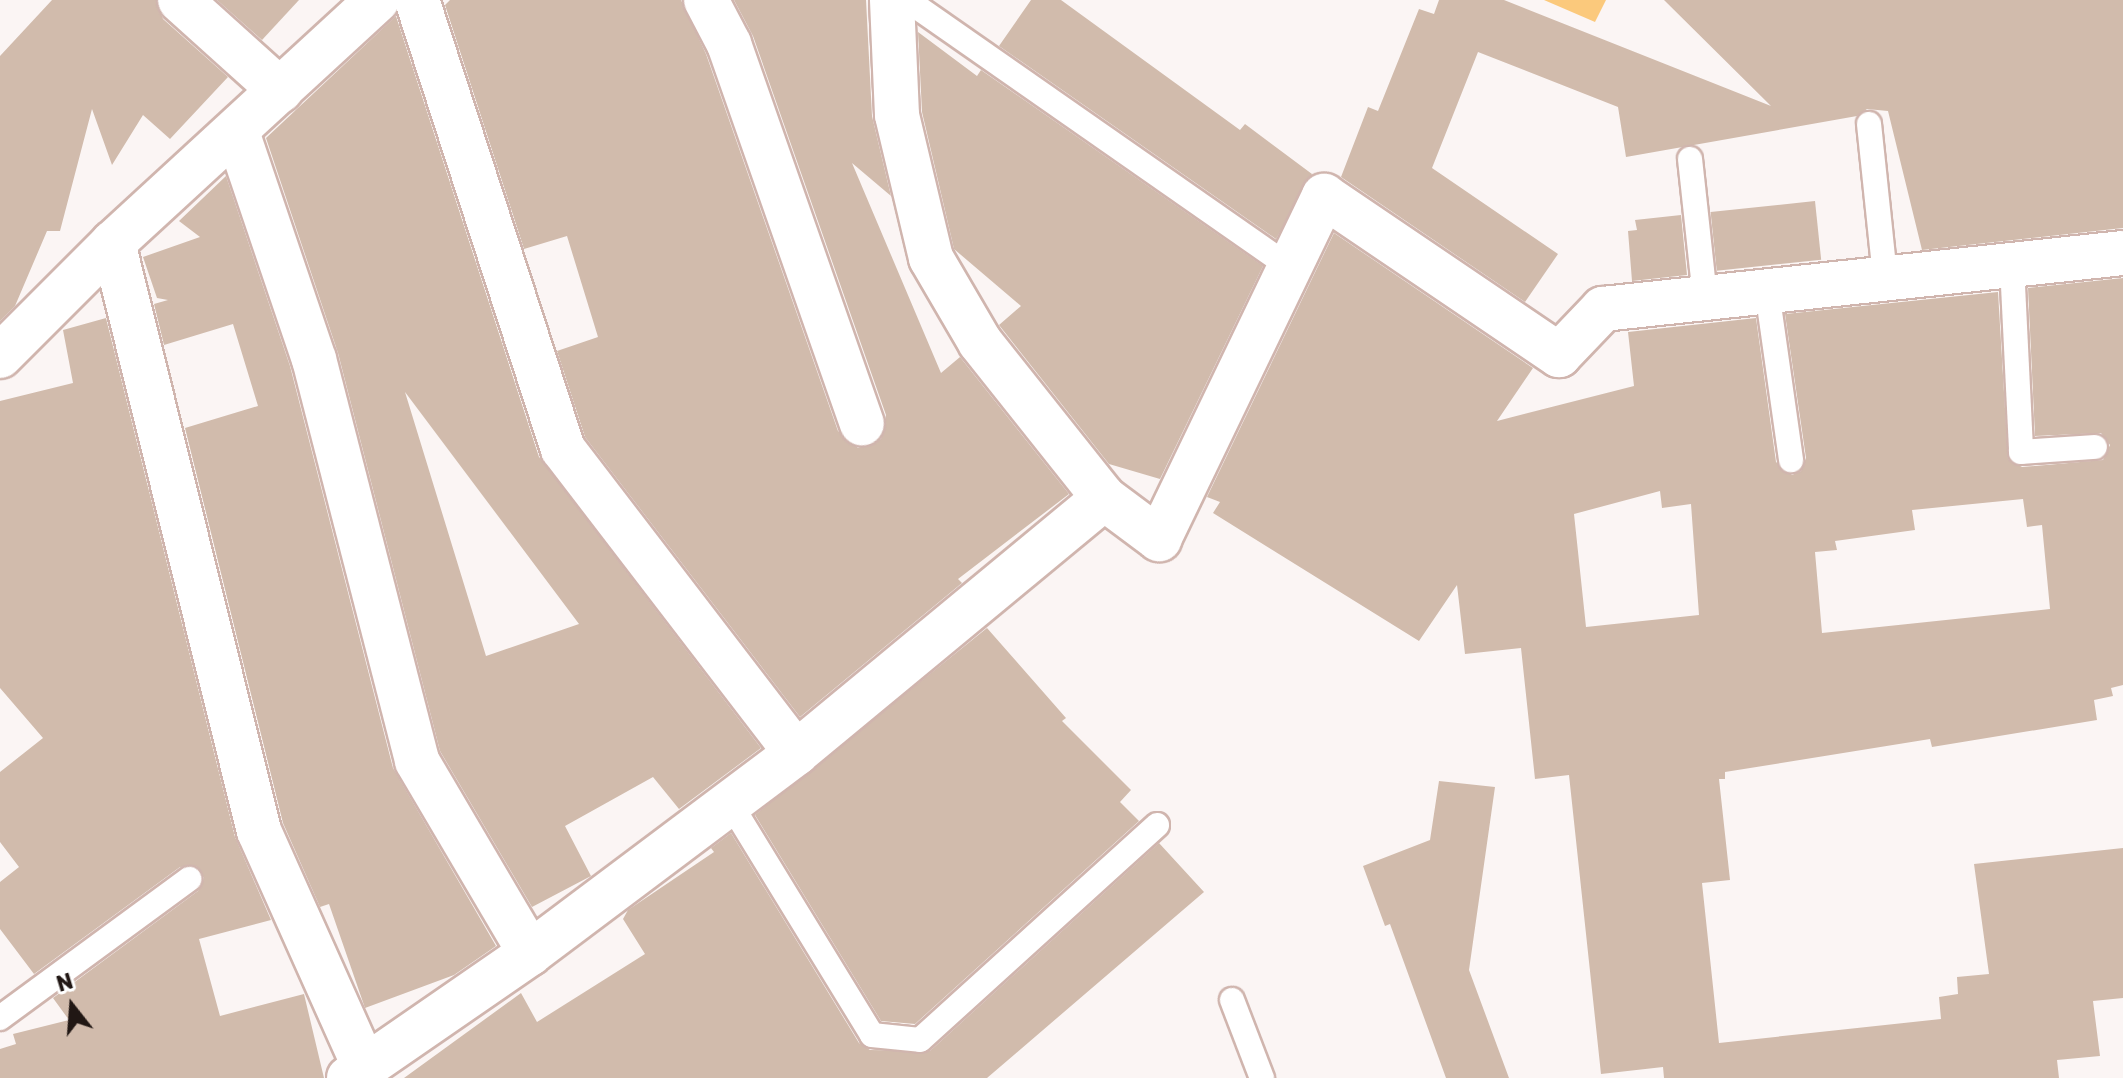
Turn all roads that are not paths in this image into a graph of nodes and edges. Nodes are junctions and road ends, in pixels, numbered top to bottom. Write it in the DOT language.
graph roads {
  1 [pos="180,0"];
  2 [pos="377,0"];
  3 [pos="417,0"];
  4 [pos="706,0"];
  5 [pos="892,0"];
  6 [pos="907,0"];
  7 [pos="280,90"];
  8 [pos="1869,124"];
  9 [pos="237,132"];
  10 [pos="1690,159"];
  11 [pos="113,243"];
  12 [pos="2123,253"];
  13 [pos="2012,265"];
  14 [pos="1290,267"];
  15 [pos="1885,277"];
  16 [pos="1767,291"];
  17 [pos="1705,298"];
  18 [pos="0,356"];
  19 [pos="862,423"];
  20 [pos="2095,447"];
  21 [pos="1791,460"];
  22 [pos="1104,498"];
  23 [pos="796,753"];
  24 [pos="730,803"];
  25 [pos="1157,825"];
  26 [pos="189,879"];
  27 [pos="530,953"];
  28 [pos="1232,1000"];
  29 [pos="0,1018"];
  30 [pos="356,1072"];
  31 [pos="1262,1078"];
  1 -- 7 [label="street"];
  2 -- 7 [label="street"];
  3 -- 23 [label="street"];
  4 -- 19 [label="street"];
  5 -- 22 [label="street"];
  6 -- 14 [label="lane"];
  7 -- 9 [label="street"];
  8 -- 15 [label="lane"];
  9 -- 11 [label="street"];
  9 -- 27 [label="street"];
  10 -- 17 [label="lane"];
  11 -- 18 [label="street"];
  11 -- 30 [label="street"];
  12 -- 13 [label="street"];
  13 -- 15 [label="street"];
  13 -- 20 [label="lane"];
  14 -- 17 [label="street"];
  14 -- 22 [label="street"];
  15 -- 16 [label="street"];
  16 -- 17 [label="street"];
  16 -- 21 [label="lane"];
  22 -- 23 [label="street"];
  23 -- 24 [label="street"];
  24 -- 25 [label="lane"];
  24 -- 27 [label="street"];
  26 -- 29 [label="lane"];
  27 -- 30 [label="street"];
  28 -- 31 [label="lane"];
}
